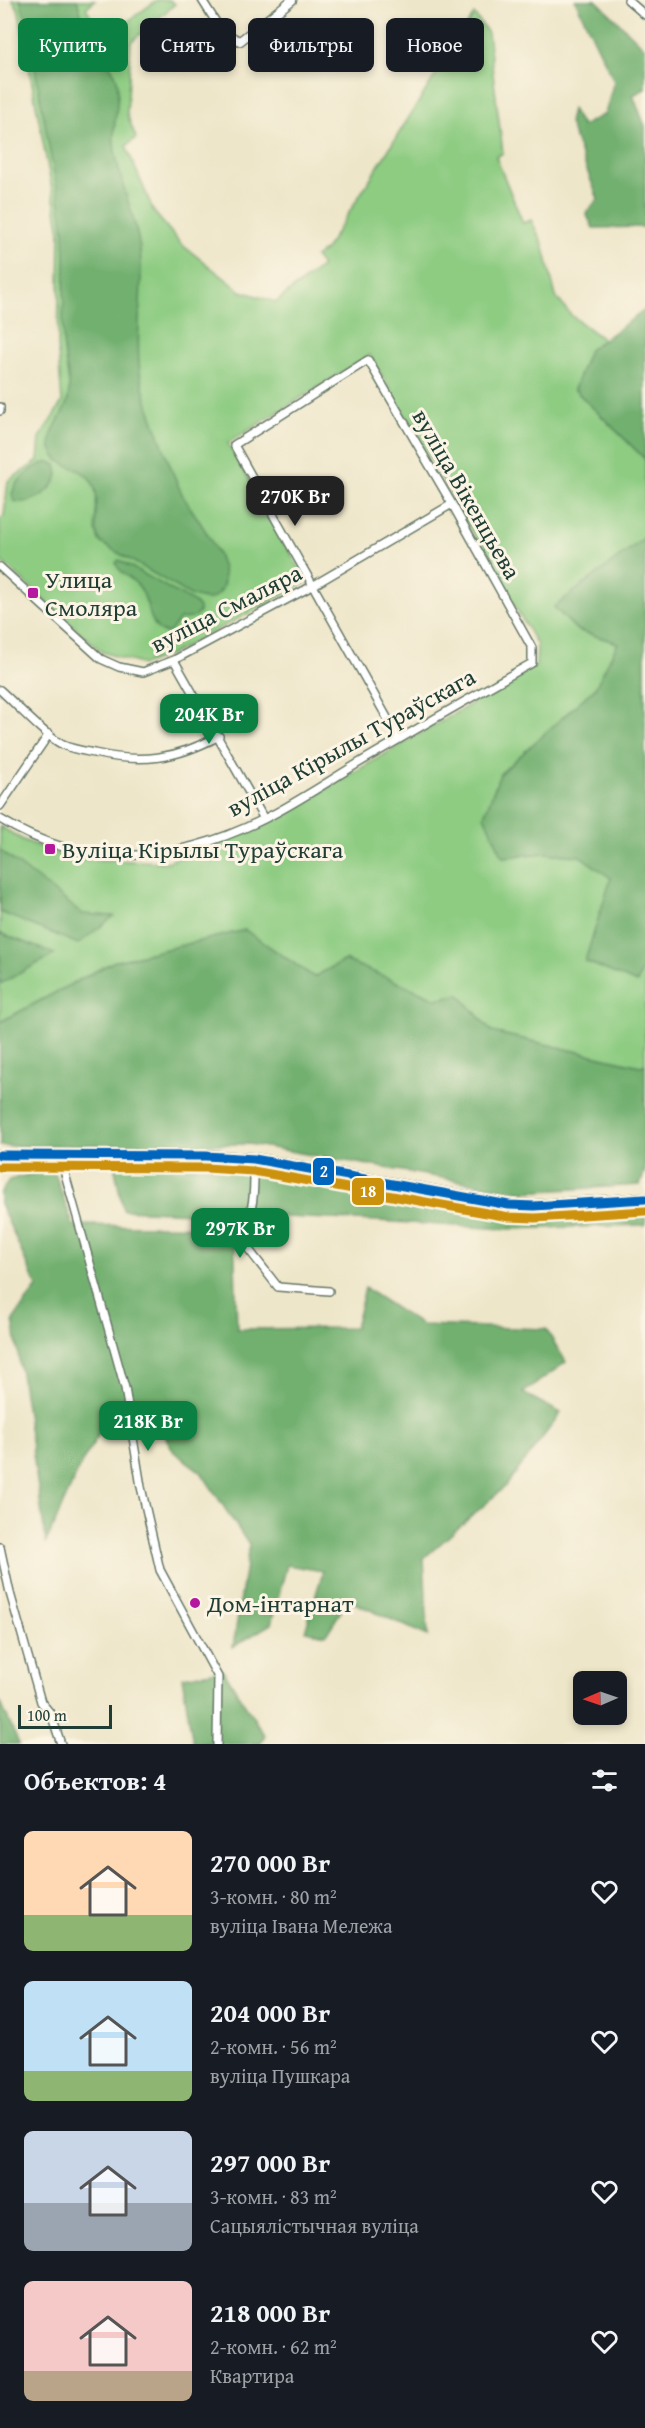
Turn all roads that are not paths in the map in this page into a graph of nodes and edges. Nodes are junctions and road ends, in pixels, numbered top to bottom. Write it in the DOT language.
graph roads {
  1 [pos="202,0"];
  2 [pos="292,0"];
  3 [pos="628,0"];
  4 [pos="645,15"];
  5 [pos="240,40"];
  6 [pos="452,504"];
  7 [pos="0,567"];
  8 [pos="314,585"];
  9 [pos="532,648"];
  10 [pos="174,660"];
  11 [pos="0,690"];
  12 [pos="49,734"];
  13 [pos="219,736"];
  14 [pos="399,739"];
  15 [pos="0,806"];
  16 [pos="0,819"];
  17 [pos="264,819"];
  18 [pos="0,1155"];
  19 [pos="60,1156"];
  20 [pos="254,1159"];
  21 [pos="645,1199"];
  22 [pos="329,1291"];
  23 [pos="0,1547"];
  24 [pos="61,1744"];
  25 [pos="217,1744"];
  1 -- 5 [label="street"];
  2 -- 5 [label="street"];
  3 -- 4 [label="street"];
  6 -- 8 [label="street, вуліца Смаляра"];
  6 -- 8 [label="street, вуліца Вікенцьева"];
  6 -- 9 [label="street, вуліца Вікенцьева"];
  7 -- 10 [label="street, вуліца Смаляра"];
  8 -- 10 [label="street, вуліца Смаляра"];
  8 -- 14 [label="street"];
  9 -- 14 [label="street, вуліца Кірылы Тураўскага"];
  10 -- 13 [label="street"];
  11 -- 12 [label="street"];
  12 -- 13 [label="street"];
  12 -- 15 [label="street"];
  13 -- 17 [label="street"];
  14 -- 17 [label="street, вуліца Кірылы Тураўскага"];
  16 -- 17 [label="street, вуліца Кірылы Тураўскага"];
  18 -- 19 [label="main road"];
  19 -- 20 [label="main road"];
  19 -- 25 [label="street"];
  20 -- 21 [label="main road"];
  20 -- 22 [label="street"];
  23 -- 24 [label="street"];
}
